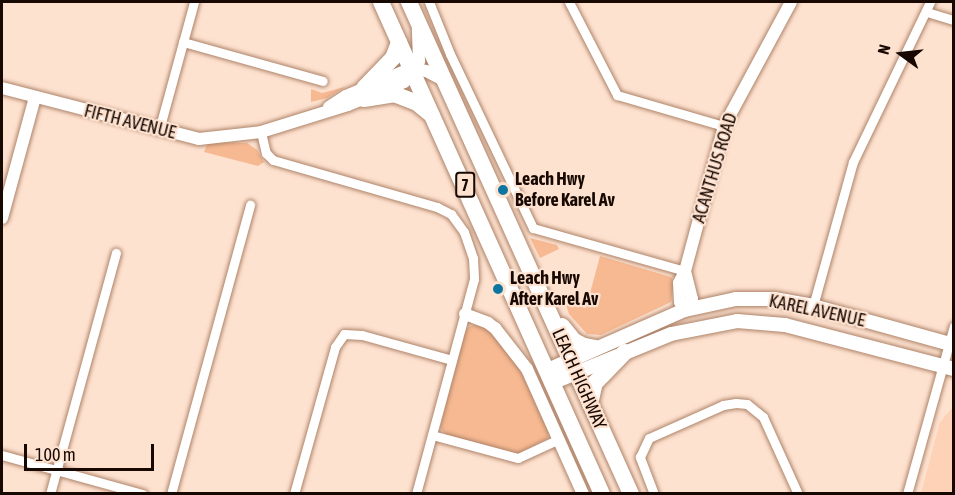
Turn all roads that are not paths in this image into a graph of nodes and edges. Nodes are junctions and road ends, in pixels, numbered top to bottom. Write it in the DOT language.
graph roads {
  1 [pos="194,2"];
  2 [pos="381,2"];
  3 [pos="409,2"];
  4 [pos="429,2"];
  5 [pos="569,2"];
  6 [pos="930,2"];
  7 [pos="788,3"];
  8 [pos="927,12"];
  9 [pos="954,20"];
  10 [pos="418,22"];
  11 [pos="183,42"];
  12 [pos="399,42"];
  13 [pos="411,68"];
  14 [pos="444,80"];
  15 [pos="323,81"];
  16 [pos="2,88"];
  17 [pos="364,93"];
  18 [pos="34,97"];
  19 [pos="433,116"];
  20 [pos="724,126"];
  21 [pos="159,130"];
  22 [pos="261,132"];
  23 [pos="250,205"];
  24 [pos="2,218"];
  25 [pos="116,253"];
  26 [pos="686,271"];
  27 [pos="813,306"];
  28 [pos="685,310"];
  29 [pos="549,311"];
  30 [pos="465,314"];
  31 [pos="709,324"];
  32 [pos="954,326"];
  33 [pos="671,334"];
  34 [pos="951,344"];
  35 [pos="595,348"];
  36 [pos="625,352"];
  37 [pos="452,360"];
  38 [pos="573,366"];
  39 [pos="948,368"];
  40 [pos="551,376"];
  41 [pos="590,404"];
  42 [pos="432,435"];
  43 [pos="559,439"];
  44 [pos="2,455"];
  45 [pos="56,470"];
  46 [pos="50,494"];
  47 [pos="143,494"];
  48 [pos="171,494"];
  49 [pos="294,494"];
  50 [pos="416,494"];
  51 [pos="583,494"];
  52 [pos="602,494"];
  53 [pos="631,494"];
  54 [pos="654,494"];
  55 [pos="798,494"];
  56 [pos="907,494"];
  1 -- 11 [label="street"];
  2 -- 12 [label="highway, LEACH HIGHWAY / 7"];
  3 -- 10 [label="highway, LEACH HIGHWAY / 7"];
  4 -- 26 [label="street"];
  5 -- 20 [label="street"];
  6 -- 8 [label="street"];
  7 -- 20 [label="street, ACANTHUS ROAD"];
  8 -- 9 [label="street"];
  8 -- 27 [label="street"];
  10 -- 13 [label="street"];
  10 -- 14 [label="highway, LEACH HIGHWAY / 7"];
  11 -- 15 [label="street"];
  11 -- 21 [label="street"];
  12 -- 13 [label="highway, LEACH HIGHWAY / 7"];
  12 -- 17 [label="highway"];
  13 -- 14 [label="street"];
  13 -- 17 [label="street, FIFTH AVENUE"];
  13 -- 19 [label="highway, LEACH HIGHWAY / 7"];
  14 -- 29 [label="highway, LEACH HIGHWAY / 7"];
  16 -- 18 [label="street, FIFTH AVENUE"];
  17 -- 19 [label="highway"];
  17 -- 22 [label="street, FIFTH AVENUE"];
  18 -- 21 [label="street, FIFTH AVENUE"];
  18 -- 24 [label="street"];
  19 -- 40 [label="highway, LEACH HIGHWAY / 7"];
  20 -- 26 [label="street, ACANTHUS ROAD"];
  21 -- 22 [label="street, FIFTH AVENUE"];
  22 -- 30 [label="street"];
  23 -- 48 [label="street"];
  25 -- 45 [label="street"];
  26 -- 28 [label="street, ACANTHUS ROAD"];
  27 -- 28 [label="main road, KAREL AVENUE"];
  27 -- 34 [label="main road, KAREL AVENUE"];
  28 -- 31 [label="main road"];
  28 -- 33 [label="main road"];
  28 -- 35 [label="main road, KAREL AVENUE"];
  29 -- 35 [label="highway"];
  29 -- 38 [label="highway, LEACH HIGHWAY / 7"];
  30 -- 37 [label="street"];
  30 -- 43 [label="street"];
  31 -- 33 [label="main road, KAREL AVENUE"];
  31 -- 39 [label="main road, KAREL AVENUE"];
  32 -- 34 [label="street"];
  33 -- 36 [label="main road, KAREL AVENUE"];
  34 -- 39 [label="street"];
  35 -- 38 [label="main road, KAREL AVENUE"];
  36 -- 38 [label="main road, KAREL AVENUE"];
  36 -- 41 [label="highway"];
  37 -- 42 [label="street"];
  37 -- 49 [label="street"];
  38 -- 40 [label="main road, KAREL AVENUE"];
  38 -- 41 [label="highway, LEACH HIGHWAY / 7"];
  39 -- 56 [label="street"];
  40 -- 52 [label="highway, LEACH HIGHWAY / 7"];
  41 -- 53 [label="highway, LEACH HIGHWAY / 7"];
  42 -- 43 [label="street"];
  42 -- 50 [label="street"];
  43 -- 51 [label="street"];
  44 -- 45 [label="street"];
  45 -- 46 [label="street"];
  45 -- 47 [label="street"];
  54 -- 55 [label="street"];
}
